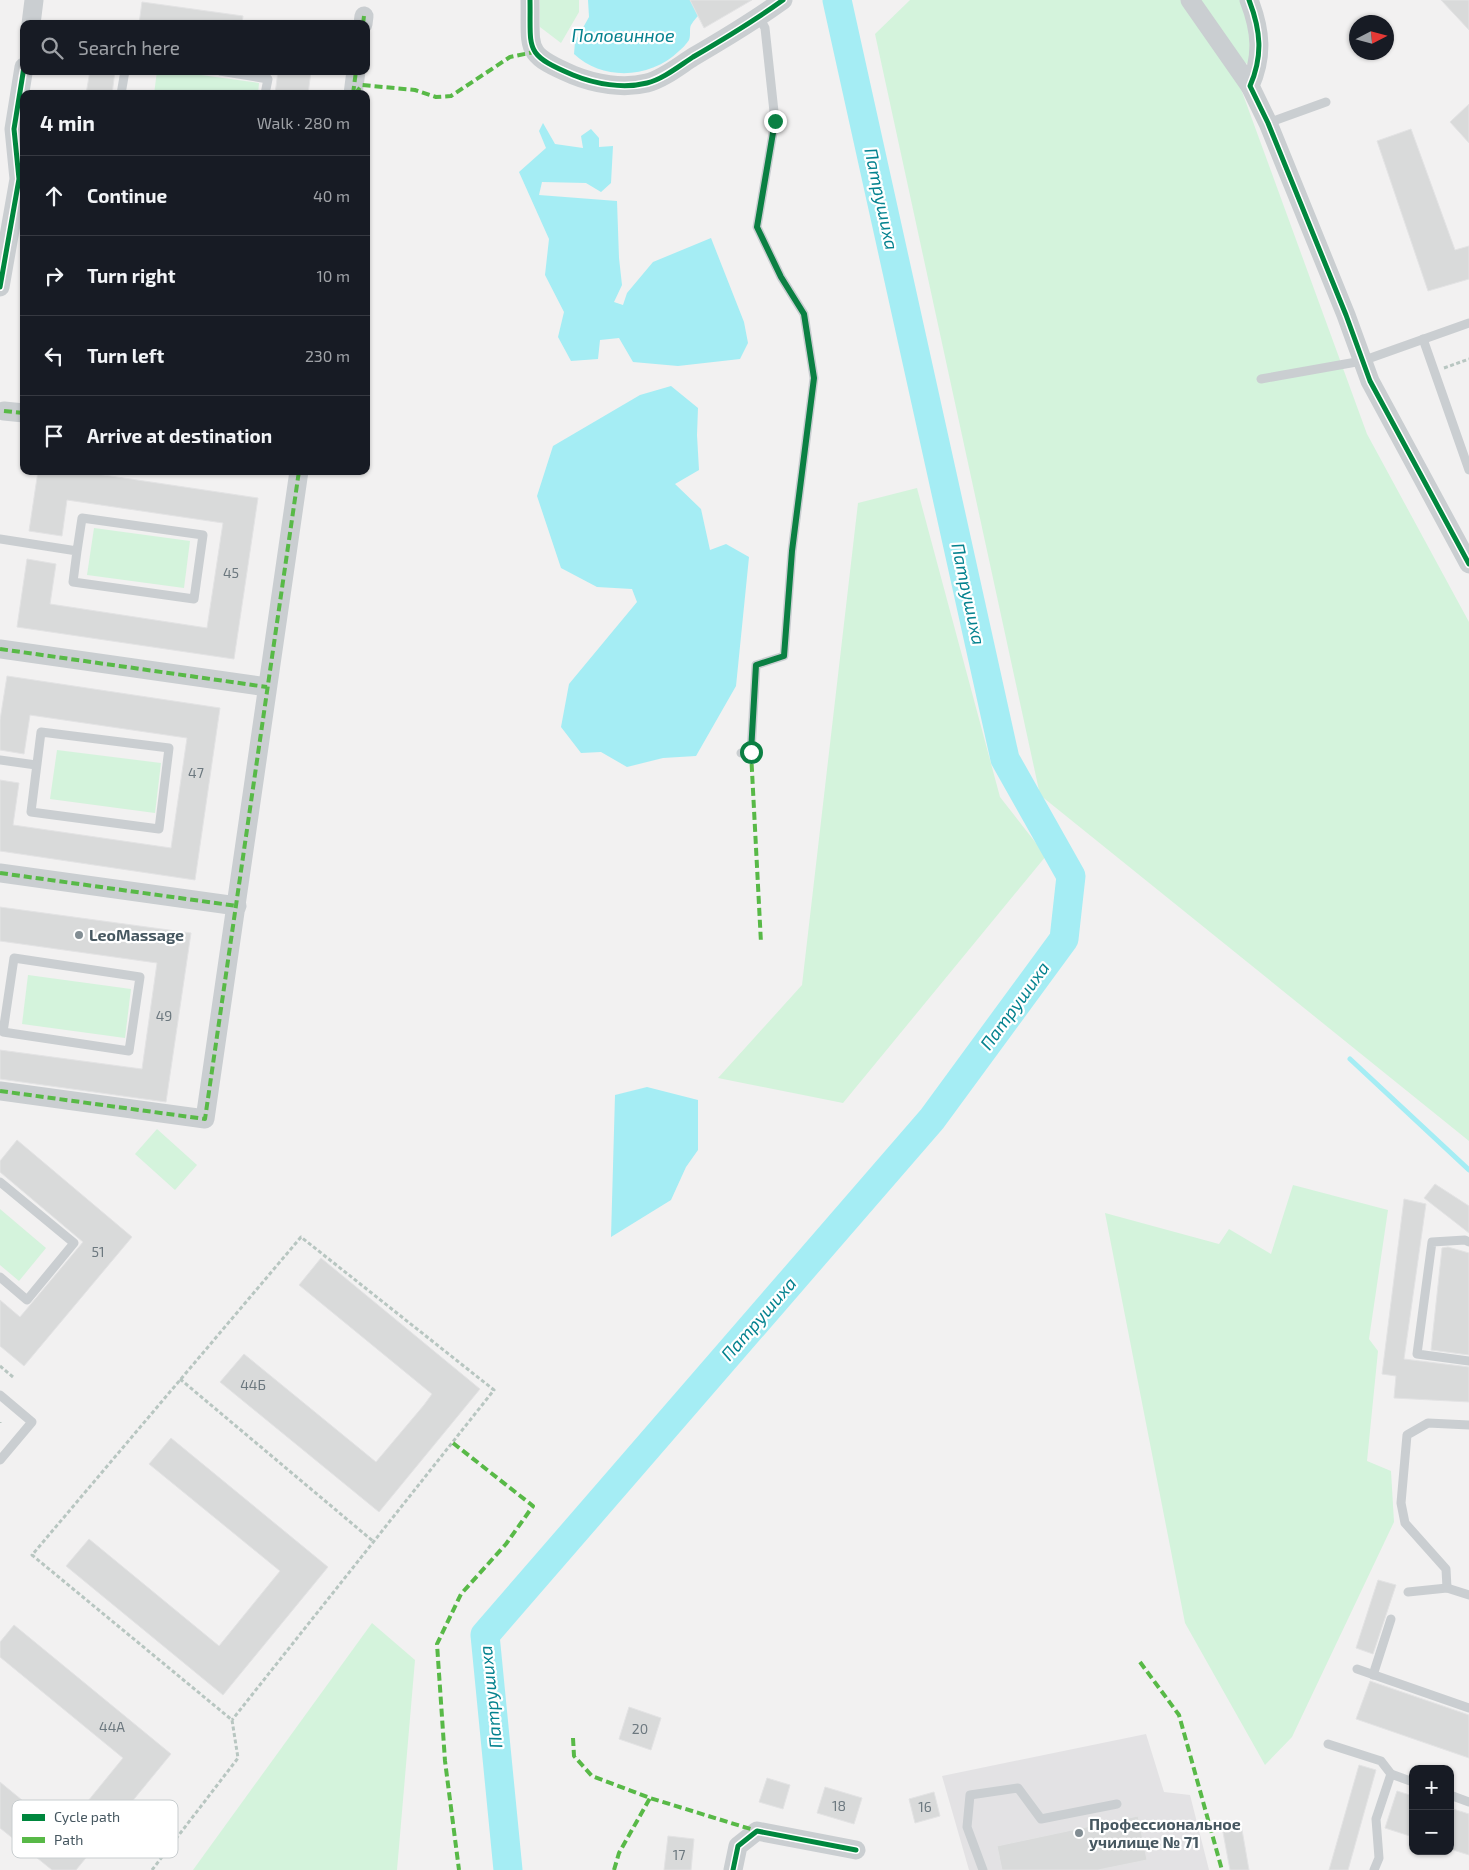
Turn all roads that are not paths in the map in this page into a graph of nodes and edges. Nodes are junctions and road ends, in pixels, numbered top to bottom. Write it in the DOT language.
graph roads {
  1 [pos="34,0"];
  2 [pos="530,0"];
  3 [pos="783,0"];
  4 [pos="1190,0"];
  5 [pos="1249,0"];
  6 [pos="759,17"];
  7 [pos="32,20"];
  8 [pos="22,75"];
  9 [pos="124,75"];
  10 [pos="244,75"];
  11 [pos="355,75"];
  12 [pos="1250,86"];
  13 [pos="122,90"];
  14 [pos="266,90"];
  15 [pos="354,90"];
  16 [pos="1326,102"];
  17 [pos="1268,123"];
  18 [pos="0,287"];
  19 [pos="1469,323"];
  20 [pos="1423,339"];
  21 [pos="1362,361"];
  22 [pos="1261,379"];
  23 [pos="4,411"];
  24 [pos="20,413"];
  25 [pos="1469,470"];
  26 [pos="298,475"];
  27 [pos="0,539"];
  28 [pos="77,551"];
  29 [pos="1469,564"];
  30 [pos="0,649"];
  31 [pos="267,687"];
  32 [pos="741,753"];
  33 [pos="0,760"];
  34 [pos="36,765"];
  35 [pos="0,873"];
  36 [pos="237,906"];
  37 [pos="4,988"];
  38 [pos="0,1091"];
  39 [pos="0,1182"];
  40 [pos="1469,1242"];
  41 [pos="0,1277"];
  42 [pos="1469,1361"];
  43 [pos="0,1395"];
  44 [pos="1469,1425"];
  45 [pos="0,1460"];
  46 [pos="1447,1588"];
  47 [pos="1408,1592"];
  48 [pos="1469,1595"];
  49 [pos="1391,1619"];
  50 [pos="1357,1669"];
  51 [pos="1373,1675"];
  52 [pos="1469,1708"];
  53 [pos="1328,1744"];
  54 [pos="1391,1774"];
  55 [pos="1409,1781"];
  56 [pos="1454,1796"];
  57 [pos="1469,1802"];
  58 [pos="1117,1804"];
  59 [pos="856,1850"];
  60 [pos="733,1870"];
  61 [pos="983,1870"];
  62 [pos="1374,1870"];
  1 -- 7 [label="street"];
  2 -- 6 [label="street"];
  3 -- 6 [label="street"];
  4 -- 12 [label="street"];
  5 -- 12 [label="street"];
  6 -- 32 [label="lane"];
  8 -- 18 [label="street"];
  9 -- 13 [label="lane"];
  10 -- 14 [label="lane"];
  11 -- 15 [label="street"];
  12 -- 17 [label="street"];
  16 -- 17 [label="lane"];
  17 -- 21 [label="street"];
  19 -- 20 [label="lane"];
  20 -- 21 [label="lane"];
  20 -- 25 [label="lane"];
  21 -- 22 [label="lane"];
  21 -- 29 [label="street"];
  23 -- 24 [label="street"];
  26 -- 31 [label="street"];
  27 -- 28 [label="lane"];
  28 -- 28 [label="lane"];
  30 -- 31 [label="street"];
  31 -- 36 [label="street"];
  33 -- 34 [label="lane"];
  34 -- 34 [label="lane"];
  35 -- 36 [label="street"];
  36 -- 38 [label="street"];
  37 -- 37 [label="lane"];
  39 -- 41 [label="lane"];
  40 -- 42 [label="lane"];
  43 -- 45 [label="lane"];
  44 -- 46 [label="lane"];
  46 -- 47 [label="lane"];
  46 -- 48 [label="lane"];
  49 -- 51 [label="lane"];
  50 -- 51 [label="lane"];
  51 -- 52 [label="lane"];
  53 -- 54 [label="lane"];
  54 -- 55 [label="lane"];
  54 -- 62 [label="lane"];
  56 -- 57 [label="lane"];
  58 -- 61 [label="lane"];
  59 -- 60 [label="street"];
}
